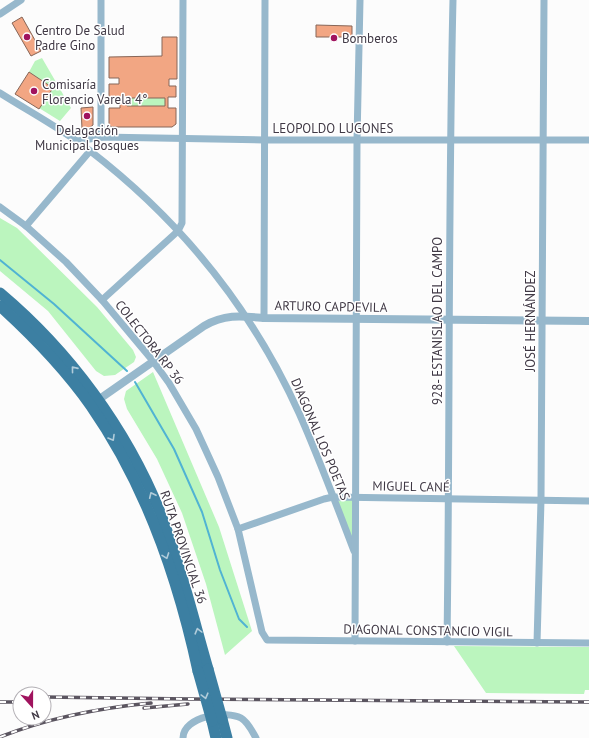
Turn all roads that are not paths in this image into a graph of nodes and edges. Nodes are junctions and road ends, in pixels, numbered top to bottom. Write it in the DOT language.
graph roads {
  1 [pos="21,0"];
  2 [pos="101,0"];
  3 [pos="183,0"];
  4 [pos="265,0"];
  5 [pos="360,0"];
  6 [pos="453,0"];
  7 [pos="544,0"];
  8 [pos="0,14"];
  9 [pos="0,93"];
  10 [pos="101,137"];
  11 [pos="183,138"];
  12 [pos="264,140"];
  13 [pos="357,140"];
  14 [pos="450,140"];
  15 [pos="544,140"];
  16 [pos="589,140"];
  17 [pos="78,141"];
  18 [pos="90,151"];
  19 [pos="0,207"];
  20 [pos="26,226"];
  21 [pos="178,231"];
  22 [pos="0,293"];
  23 [pos="102,300"];
  24 [pos="0,306"];
  25 [pos="0,314"];
  26 [pos="247,317"];
  27 [pos="264,318"];
  28 [pos="356,318"];
  29 [pos="449,320"];
  30 [pos="541,321"];
  31 [pos="589,321"];
  32 [pos="21,325"];
  33 [pos="153,361"];
  34 [pos="98,400"];
  35 [pos="333,497"];
  36 [pos="356,497"];
  37 [pos="449,498"];
  38 [pos="541,500"];
  39 [pos="589,501"];
  40 [pos="238,529"];
  41 [pos="355,554"];
  42 [pos="267,640"];
  43 [pos="355,641"];
  44 [pos="447,642"];
  45 [pos="537,643"];
  46 [pos="589,643"];
  47 [pos="203,670"];
  48 [pos="217,720"];
  49 [pos="183,738"];
  50 [pos="216,738"];
  51 [pos="227,738"];
  52 [pos="256,738"];
  1 -- 8 [label="street"];
  2 -- 10 [label="street"];
  3 -- 11 [label="street"];
  4 -- 12 [label="street"];
  5 -- 13 [label="street"];
  6 -- 14 [label="street, 928- ESTANISLAO DEL CAMPO"];
  7 -- 15 [label="street, JOSÉ HERNÁNDEZ"];
  9 -- 17 [label="street, DIAGONAL LOS POETAS"];
  10 -- 11 [label="street, LEOPOLDO LUGONES"];
  10 -- 17 [label="street, LEOPOLDO LUGONES"];
  11 -- 12 [label="street, LEOPOLDO LUGONES"];
  11 -- 21 [label="street"];
  12 -- 13 [label="street, LEOPOLDO LUGONES"];
  12 -- 27 [label="street"];
  13 -- 14 [label="street, LEOPOLDO LUGONES"];
  13 -- 28 [label="street"];
  14 -- 15 [label="street, LEOPOLDO LUGONES"];
  14 -- 29 [label="street, 928- ESTANISLAO DEL CAMPO"];
  15 -- 16 [label="street, LEOPOLDO LUGONES"];
  15 -- 30 [label="street, JOSÉ HERNÁNDEZ"];
  17 -- 18 [label="street, DIAGONAL LOS POETAS"];
  18 -- 20 [label="street"];
  18 -- 21 [label="street, DIAGONAL LOS POETAS"];
  19 -- 20 [label="street, COLECTORA RP 36"];
  20 -- 23 [label="street, COLECTORA RP 36"];
  21 -- 23 [label="street"];
  21 -- 26 [label="street, DIAGONAL LOS POETAS"];
  34 -- 22 [label="main road, RUTA PROVINCIAL 36, one-way"];
  23 -- 33 [label="street, COLECTORA RP 36"];
  24 -- 32 [label="main road, RUTA PROVINCIAL 36"];
  25 -- 32 [label="main road"];
  26 -- 27 [label="street, ARTURO CAPDEVILA"];
  26 -- 33 [label="street, ARTURO CAPDEVILA"];
  26 -- 35 [label="street, DIAGONAL LOS POETAS"];
  27 -- 28 [label="street, ARTURO CAPDEVILA"];
  28 -- 29 [label="street, ARTURO CAPDEVILA"];
  28 -- 36 [label="street"];
  29 -- 30 [label="street, ARTURO CAPDEVILA"];
  29 -- 37 [label="street, 928- ESTANISLAO DEL CAMPO"];
  30 -- 31 [label="street, ARTURO CAPDEVILA"];
  30 -- 38 [label="street, JOSÉ HERNÁNDEZ"];
  32 -- 47 [label="main road, RUTA PROVINCIAL 36, one-way"];
  33 -- 34 [label="street, ARTURO CAPDEVILA"];
  33 -- 40 [label="street, COLECTORA RP 36"];
  47 -- 34 [label="main road, RUTA PROVINCIAL 36, one-way"];
  35 -- 36 [label="street, MIGUEL CANÉ"];
  35 -- 40 [label="street, MIGUEL CANÉ"];
  35 -- 41 [label="street, DIAGONAL LOS POETAS"];
  36 -- 37 [label="street, MIGUEL CANÉ"];
  36 -- 41 [label="street"];
  37 -- 38 [label="street, MIGUEL CANÉ"];
  37 -- 44 [label="street, 928- ESTANISLAO DEL CAMPO"];
  38 -- 39 [label="street, MIGUEL CANÉ"];
  38 -- 45 [label="street, JOSÉ HERNÁNDEZ"];
  40 -- 42 [label="street, COLECTORA RP 36"];
  41 -- 43 [label="street"];
  42 -- 43 [label="street, DIAGONAL CONSTANCIO VIGIL"];
  43 -- 44 [label="street, DIAGONAL CONSTANCIO VIGIL"];
  44 -- 45 [label="street, DIAGONAL CONSTANCIO VIGIL"];
  45 -- 46 [label="street, DIAGONAL CONSTANCIO VIGIL"];
  47 -- 48 [label="main road, RUTA PROVINCIAL 36, bridge"];
  48 -- 50 [label="main road, RUTA PROVINCIAL 36"];
  48 -- 51 [label="main road, RUTA PROVINCIAL 36"];
  49 -- 52 [label="street"];
}
